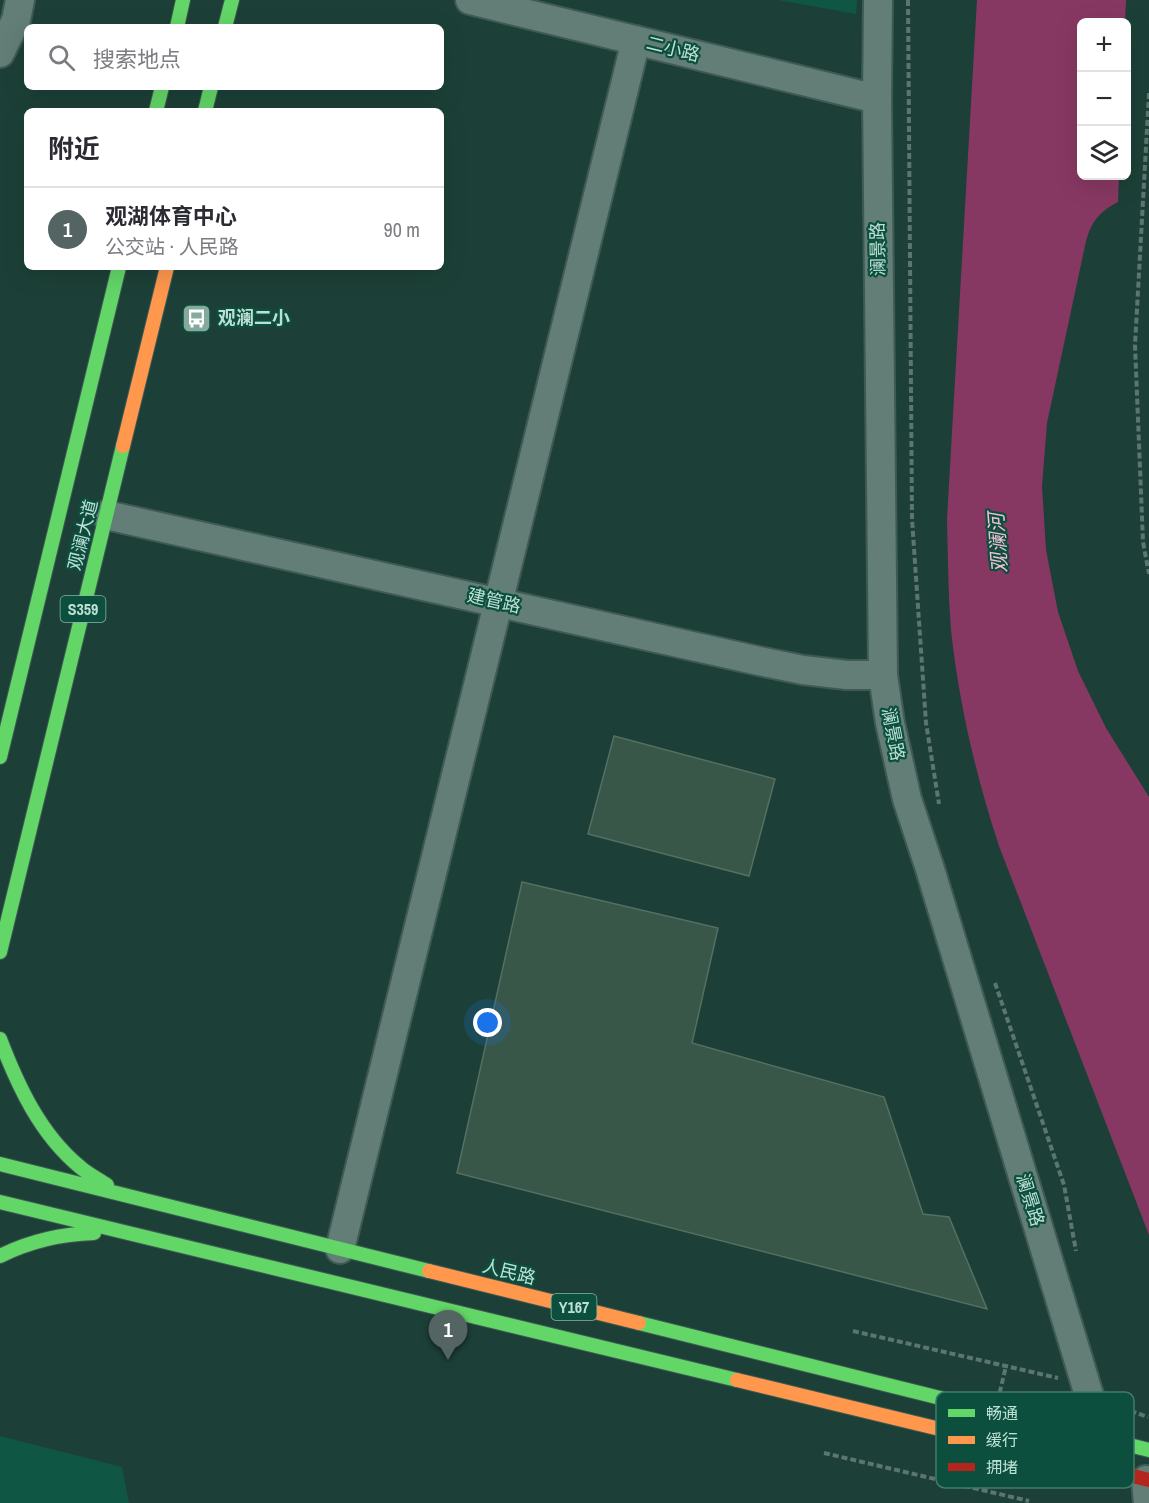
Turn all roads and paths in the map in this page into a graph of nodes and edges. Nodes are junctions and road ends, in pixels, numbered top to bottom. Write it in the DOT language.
graph roads {
  1 [pos="20,0"];
  2 [pos="183,0"];
  3 [pos="232,0"];
  4 [pos="470,0"];
  5 [pos="878,0"];
  6 [pos="908,0"];
  7 [pos="178,24"];
  8 [pos="226,24"];
  9 [pos="636,40"];
  10 [pos="0,53"];
  11 [pos="161,90"];
  12 [pos="210,90"];
  13 [pos="1149,93"];
  14 [pos="877,99"];
  15 [pos="157,108"];
  16 [pos="206,108"];
  17 [pos="118,270"];
  18 [pos="166,270"];
  19 [pos="106,514"];
  20 [pos="1149,574"];
  21 [pos="498,602"];
  22 [pos="883,675"];
  23 [pos="0,758"];
  24 [pos="940,805"];
  25 [pos="0,952"];
  26 [pos="992,974"];
  27 [pos="0,1039"];
  28 [pos="0,1164"];
  29 [pos="122,1194"];
  30 [pos="0,1202"];
  31 [pos="129,1234"];
  32 [pos="340,1249"];
  33 [pos="1076,1252"];
  34 [pos="0,1256"];
  35 [pos="853,1331"];
  36 [pos="1006,1366"];
  37 [pos="1058,1379"];
  38 [pos="1000,1392"];
  39 [pos="1088,1392"];
  40 [pos="936,1397"];
  41 [pos="1134,1413"];
  42 [pos="1149,1418"];
  43 [pos="936,1435"];
  44 [pos="1134,1446"];
  45 [pos="1149,1450"];
  46 [pos="824,1453"];
  47 [pos="936,1479"];
  48 [pos="973,1488"];
  49 [pos="977,1489"];
  50 [pos="1029,1501"];
  1 -- 10 [label="street"];
  2 -- 7 [label="main road"];
  3 -- 8 [label="main road"];
  4 -- 9 [label="street, 二小路"];
  5 -- 14 [label="street, 澜景路"];
  6 -- 24 [label="path"];
  9 -- 14 [label="street, 二小路"];
  9 -- 21 [label="street"];
  11 -- 15 [label="main road"];
  12 -- 16 [label="main road"];
  13 -- 20 [label="path"];
  14 -- 22 [label="street, 澜景路"];
  17 -- 23 [label="main road, 观澜大道 / S359"];
  18 -- 19 [label="main road, 观澜大道 / S359"];
  19 -- 21 [label="street, 建管路"];
  19 -- 25 [label="main road, 观澜大道 / S359"];
  21 -- 22 [label="street, 建管路"];
  21 -- 32 [label="street"];
  22 -- 39 [label="street, 澜景路"];
  26 -- 33 [label="path"];
  27 -- 29 [label="main road"];
  28 -- 29 [label="main road, 人民路 / Y167"];
  29 -- 32 [label="main road, 人民路 / Y167"];
  30 -- 31 [label="main road, Y167"];
  31 -- 34 [label="main road"];
  31 -- 43 [label="main road, Y167"];
  32 -- 40 [label="main road, 人民路 / Y167"];
  35 -- 36 [label="path"];
  36 -- 37 [label="path"];
  36 -- 38 [label="path, bridge"];
  41 -- 42 [label="path"];
  44 -- 45 [label="main road, 人民路 / Y167"];
  46 -- 47 [label="path"];
  48 -- 49 [label="path"];
  49 -- 50 [label="path"];
}
